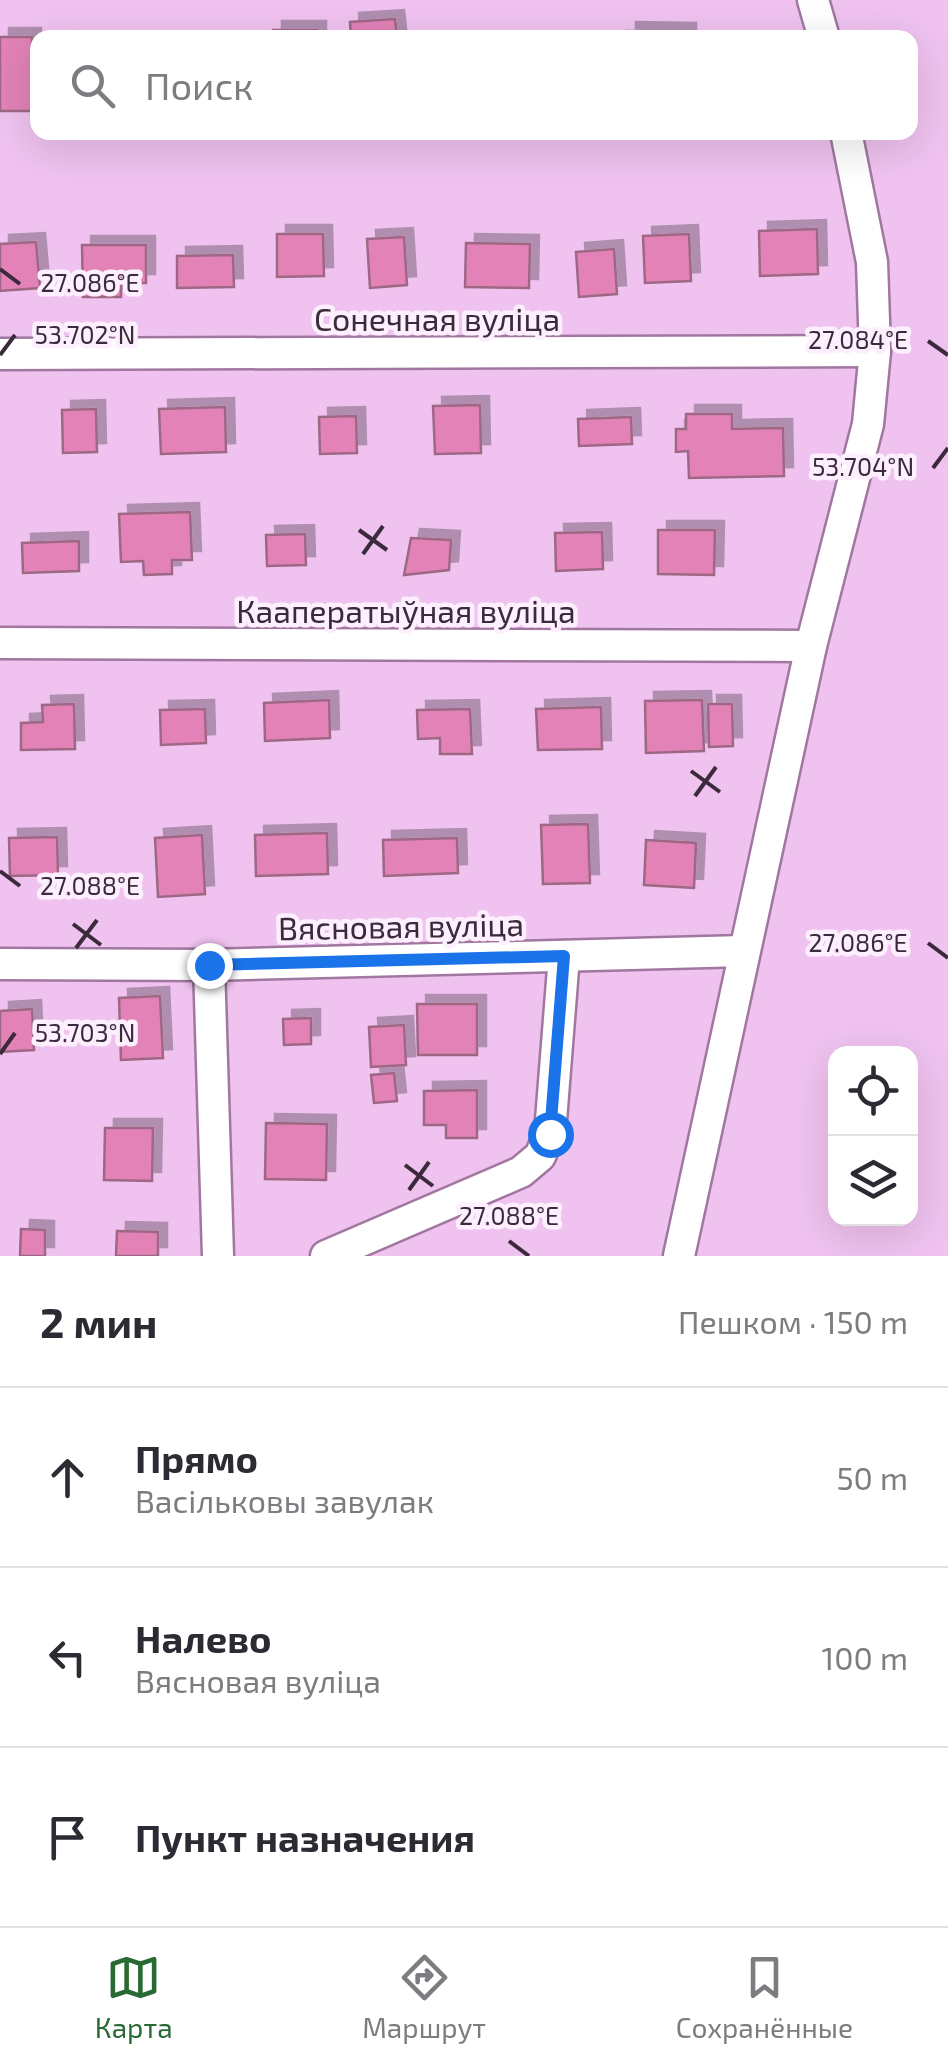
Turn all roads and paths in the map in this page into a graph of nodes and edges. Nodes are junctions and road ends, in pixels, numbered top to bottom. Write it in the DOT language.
graph roads {
  1 [pos="813,0"];
  2 [pos="822,30"];
  3 [pos="848,140"];
  4 [pos="875,352"];
  5 [pos="0,354"];
  6 [pos="0,643"];
  7 [pos="811,646"];
  8 [pos="744,951"];
  9 [pos="564,956"];
  10 [pos="0,964"];
  11 [pos="209,965"];
  12 [pos="218,1256"];
  13 [pos="326,1256"];
  14 [pos="679,1256"];
  1 -- 2 [label="street"];
  3 -- 4 [label="street"];
  4 -- 5 [label="street, Сонечная вуліца"];
  4 -- 7 [label="street"];
  6 -- 7 [label="street, Кааператыўная вуліца"];
  7 -- 8 [label="street"];
  8 -- 9 [label="street, Вясновая вуліца"];
  8 -- 14 [label="street"];
  9 -- 11 [label="street, Вясновая вуліца"];
  9 -- 13 [label="street"];
  10 -- 11 [label="street, Вясновая вуліца"];
  11 -- 12 [label="street"];
}
